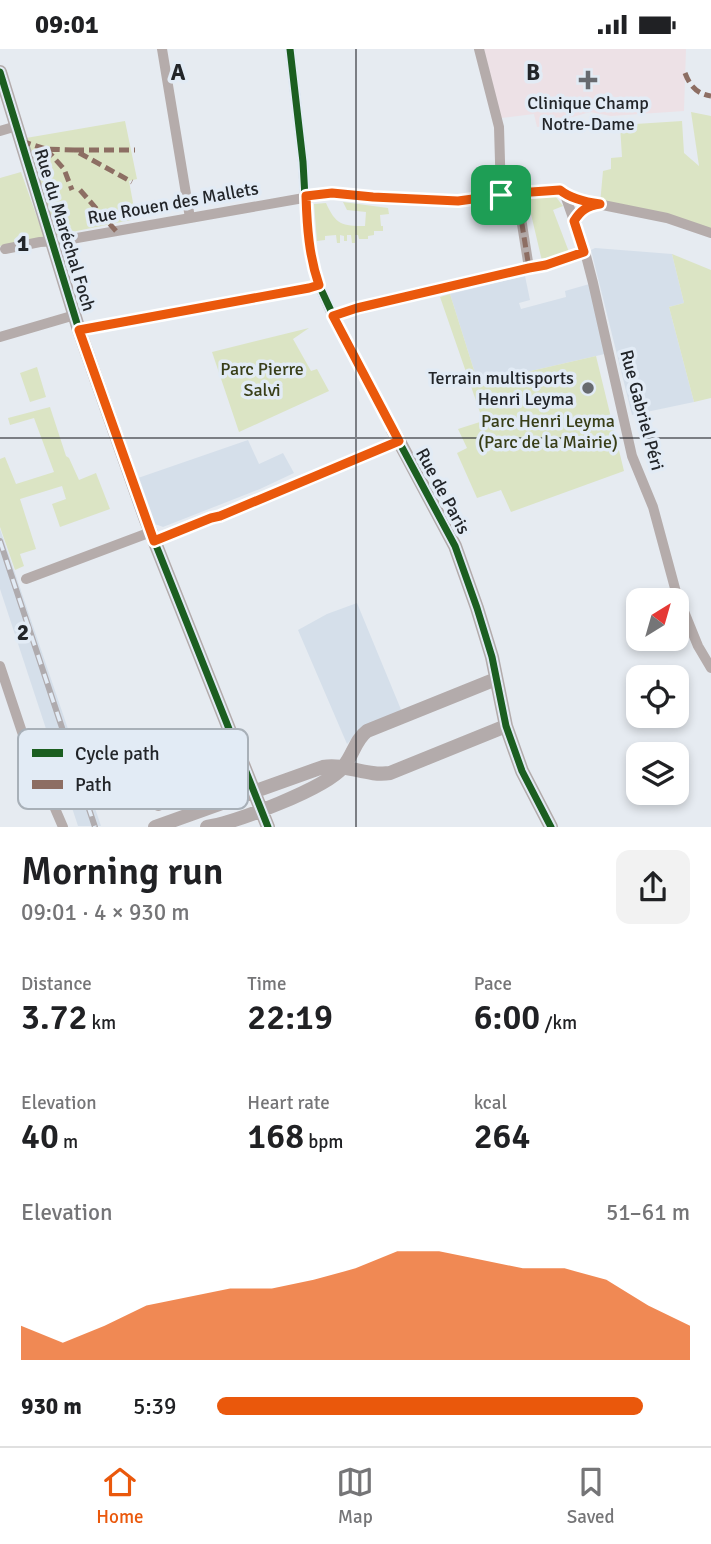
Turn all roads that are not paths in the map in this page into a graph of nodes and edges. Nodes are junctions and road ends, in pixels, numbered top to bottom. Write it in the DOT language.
graph roads {
  1 [pos="162,49"];
  2 [pos="290,49"];
  3 [pos="479,49"];
  4 [pos="0,72"];
  5 [pos="17,126"];
  6 [pos="0,131"];
  7 [pos="517,193"];
  8 [pos="501,195"];
  9 [pos="565,195"];
  10 [pos="306,196"];
  11 [pos="600,204"];
  12 [pos="190,218"];
  13 [pos="574,221"];
  14 [pos="711,233"];
  15 [pos="53,242"];
  16 [pos="5,249"];
  17 [pos="584,252"];
  18 [pos="529,268"];
  19 [pos="319,285"];
  20 [pos="75,314"];
  21 [pos="333,316"];
  22 [pos="79,330"];
  23 [pos="0,337"];
  24 [pos="396,435"];
  25 [pos="152,537"];
  26 [pos="26,579"];
  27 [pos="0,666"];
  28 [pos="711,668"];
  29 [pos="496,679"];
  30 [pos="506,726"];
  31 [pos="21,729"];
  32 [pos="229,729"];
  33 [pos="343,767"];
  34 [pos="248,777"];
  35 [pos="254,792"];
  36 [pos="248,794"];
  37 [pos="55,809"];
  38 [pos="205,809"];
  39 [pos="260,810"];
  40 [pos="156,826"];
  41 [pos="62,827"];
  42 [pos="172,827"];
  43 [pos="207,827"];
  44 [pos="268,827"];
  45 [pos="551,827"];
  1 -- 12 [label="street"];
  2 -- 10 [label="street, Rue de Paris"];
  3 -- 8 [label="street"];
  4 -- 5 [label="street, Rue du Maréchal Foch"];
  5 -- 6 [label="street"];
  5 -- 15 [label="street, Rue du Maréchal Foch"];
  7 -- 8 [label="street, Rue Rouen des Mallets"];
  7 -- 9 [label="street, Rue Rouen des Mallets"];
  7 -- 18 [label="street"];
  8 -- 10 [label="street, Rue Rouen des Mallets"];
  9 -- 11 [label="street, Rue Rouen des Mallets"];
  9 -- 13 [label="street, Rue Gabriel Péri"];
  10 -- 12 [label="street, Rue Rouen des Mallets"];
  10 -- 19 [label="street, Rue de Paris"];
  11 -- 13 [label="street"];
  11 -- 14 [label="street, Rue Rouen des Mallets"];
  12 -- 15 [label="street, Rue Rouen des Mallets"];
  13 -- 17 [label="street, Rue Gabriel Péri"];
  15 -- 16 [label="street, Rue Rouen des Mallets"];
  15 -- 20 [label="street, Rue du Maréchal Foch"];
  17 -- 18 [label="street"];
  17 -- 28 [label="street, Rue Gabriel Péri"];
  18 -- 21 [label="street"];
  19 -- 21 [label="street, Rue de Paris"];
  19 -- 22 [label="street"];
  20 -- 22 [label="street, Rue du Maréchal Foch"];
  20 -- 23 [label="street"];
  21 -- 24 [label="street, Rue de Paris"];
  22 -- 25 [label="street, Rue du Maréchal Foch"];
  24 -- 25 [label="street"];
  24 -- 29 [label="street, Rue de Paris"];
  25 -- 26 [label="street"];
  25 -- 32 [label="street, Rue du Maréchal Foch"];
  27 -- 31 [label="street"];
  29 -- 30 [label="street, Rue de Paris"];
  29 -- 33 [label="street"];
  30 -- 33 [label="street"];
  30 -- 45 [label="street, Rue de Paris"];
  33 -- 35 [label="street"];
  33 -- 39 [label="street"];
  34 -- 35 [label="street, Rue du Maréchal Foch"];
  35 -- 36 [label="street"];
  35 -- 39 [label="street, Rue du Maréchal Foch"];
  37 -- 41 [label="street"];
  38 -- 40 [label="street"];
  39 -- 43 [label="street"];
  39 -- 44 [label="street, Rue du Maréchal Foch"];
  40 -- 42 [label="street"];
}
